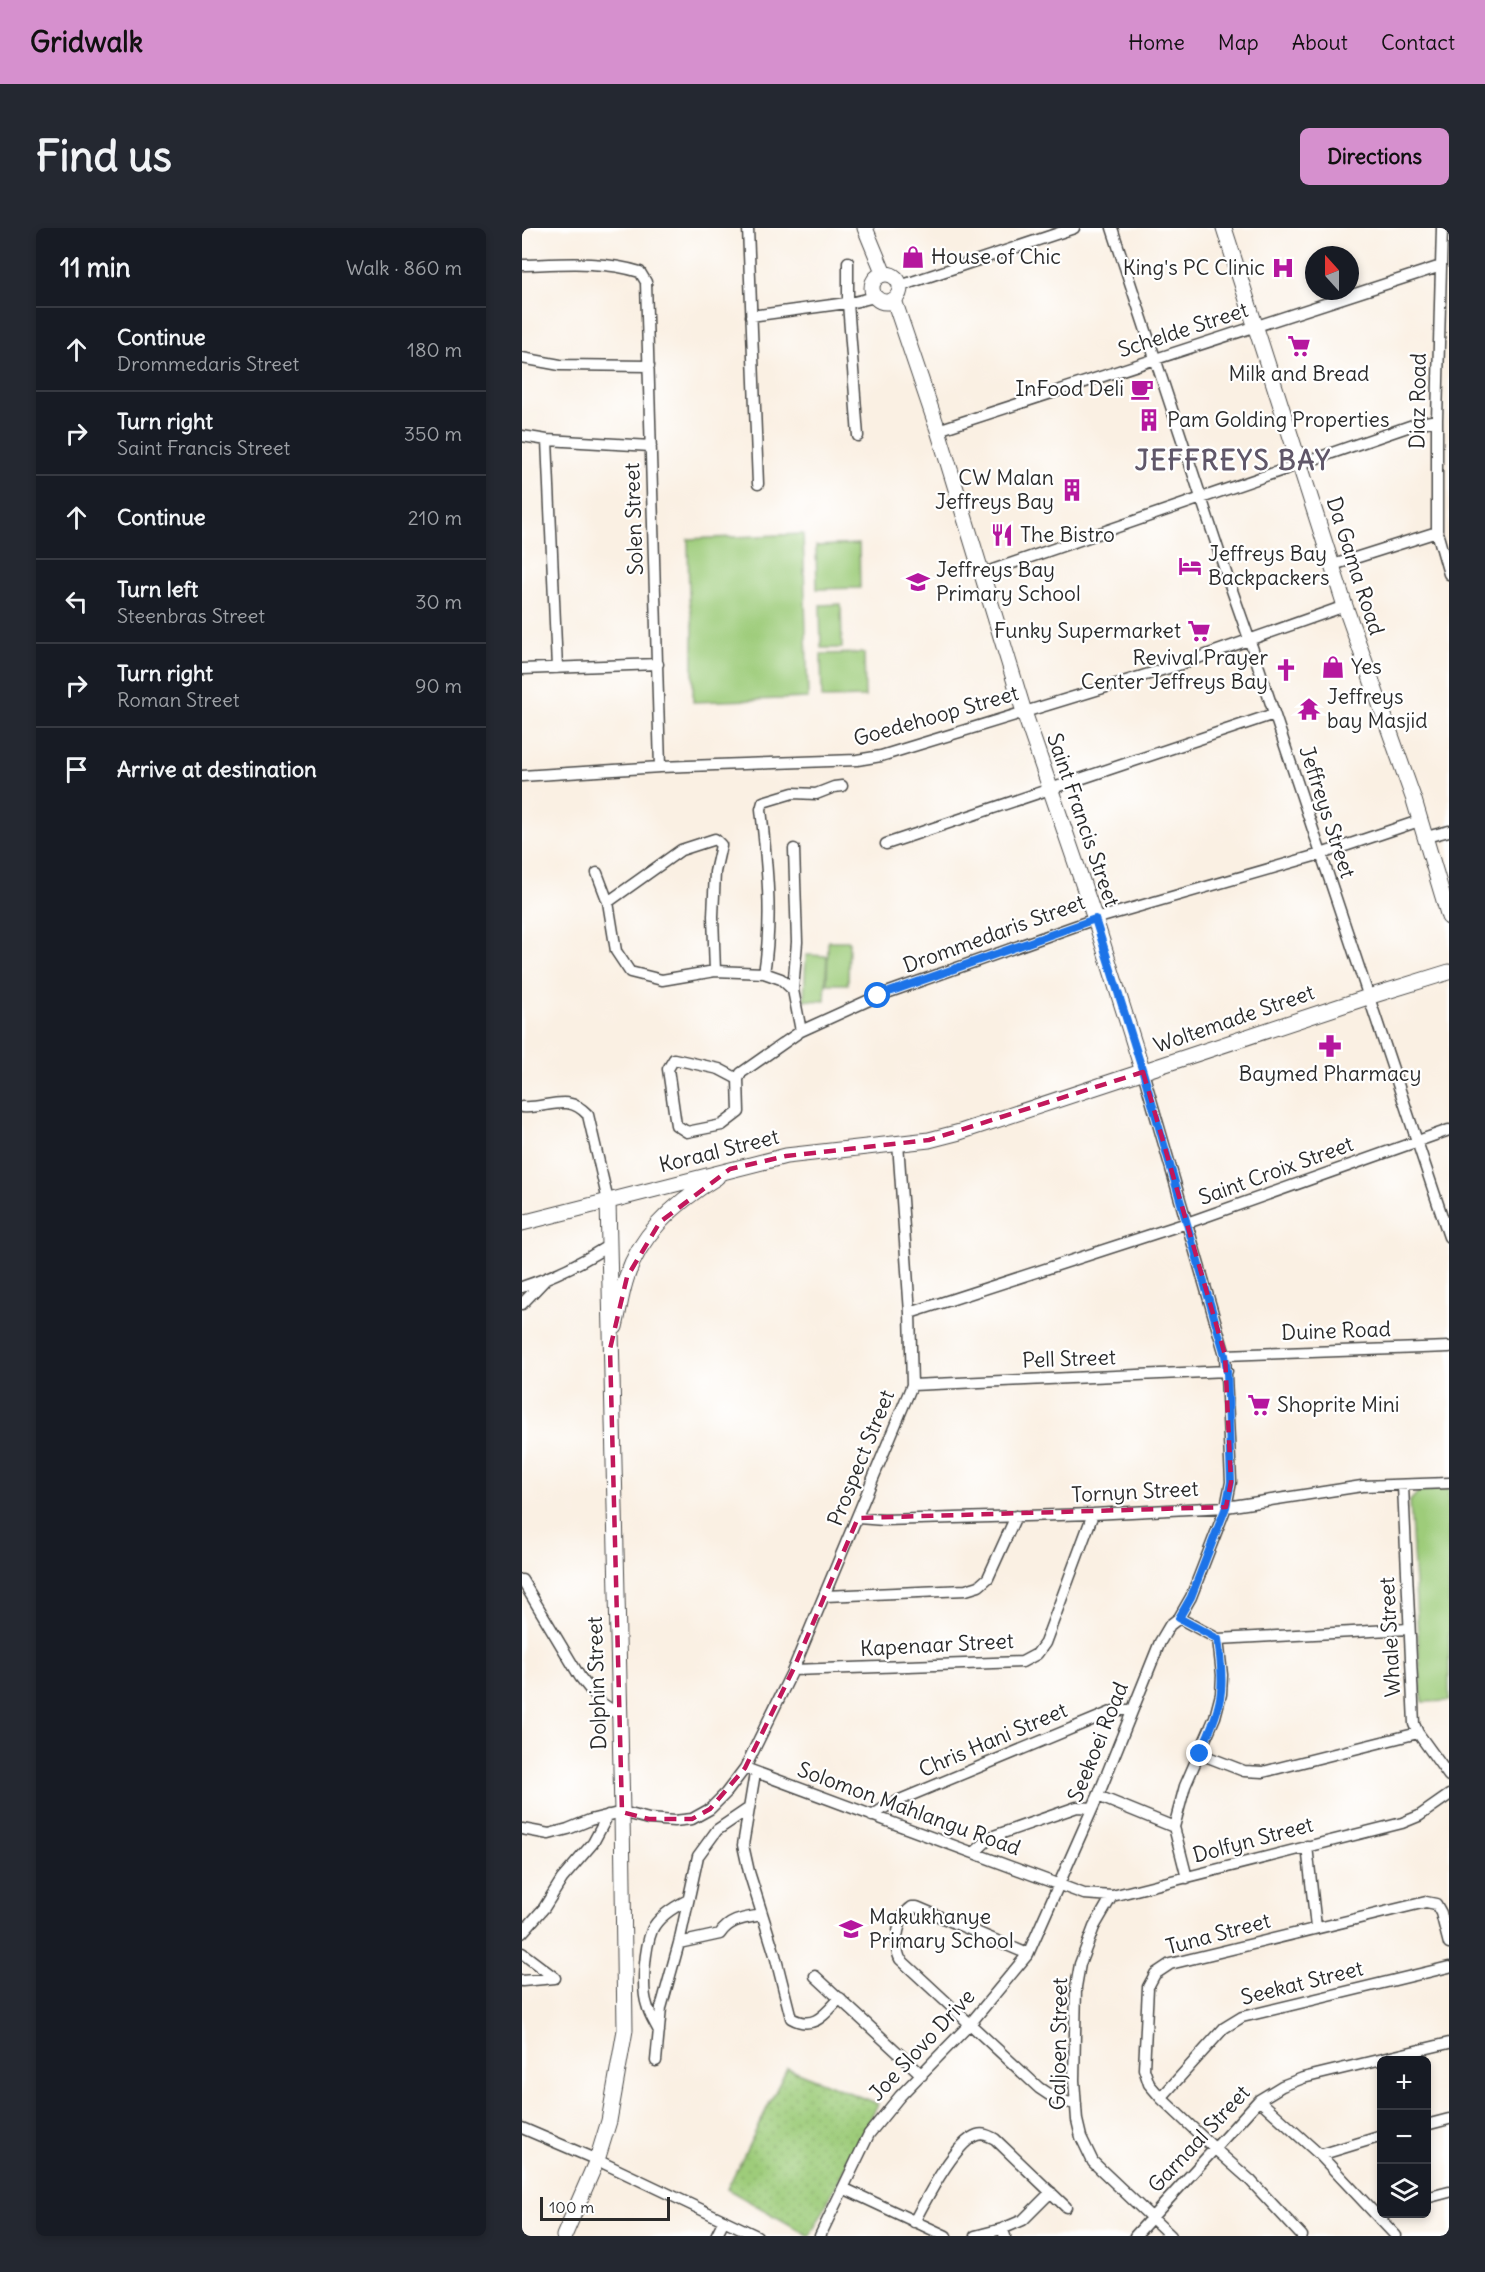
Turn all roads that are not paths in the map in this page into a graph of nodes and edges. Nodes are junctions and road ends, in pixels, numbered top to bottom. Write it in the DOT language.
graph roads {
  1 [pos="748,228"];
  2 [pos="865,228"];
  3 [pos="1074,228"];
  4 [pos="1112,228"];
  5 [pos="1224,228"];
  6 [pos="1442,228"];
  7 [pos="848,262"];
  8 [pos="522,265"];
  9 [pos="1441,266"];
  10 [pos="884,274"];
  11 [pos="897,293"];
  12 [pos="875,297"];
  13 [pos="848,303"];
  14 [pos="751,316"];
  15 [pos="1255,327"];
  16 [pos="522,358"];
  17 [pos="1156,360"];
  18 [pos="649,366"];
  19 [pos="1437,420"];
  20 [pos="938,430"];
  21 [pos="522,436"];
  22 [pos="858,436"];
  23 [pos="547,440"];
  24 [pos="651,446"];
  25 [pos="1299,465"];
  26 [pos="758,484"];
  27 [pos="1201,498"];
  28 [pos="1437,532"];
  29 [pos="1333,565"];
  30 [pos="981,574"];
  31 [pos="1449,574"];
  32 [pos="1345,606"];
  33 [pos="1249,639"];
  34 [pos="658,664"];
  35 [pos="557,668"];
  36 [pos="522,669"];
  37 [pos="1024,712"];
  38 [pos="1274,714"];
  39 [pos="660,767"];
  40 [pos="522,776"];
  41 [pos="842,786"];
  42 [pos="1051,789"];
  43 [pos="1419,820"];
  44 [pos="1449,831"];
  45 [pos="1426,837"];
  46 [pos="886,844"];
  47 [pos="794,849"];
  48 [pos="1321,854"];
  49 [pos="597,873"];
  50 [pos="1444,878"];
  51 [pos="608,902"];
  52 [pos="1449,917"];
  53 [pos="1095,919"];
  54 [pos="715,971"];
  55 [pos="1449,972"];
  56 [pos="764,973"];
  57 [pos="792,990"];
  58 [pos="1368,997"];
  59 [pos="801,1031"];
  60 [pos="1143,1072"];
  61 [pos="738,1079"];
  62 [pos="522,1107"];
  63 [pos="1449,1130"];
  64 [pos="929,1140"];
  65 [pos="1416,1141"];
  66 [pos="898,1143"];
  67 [pos="730,1169"];
  68 [pos="608,1201"];
  69 [pos="522,1223"];
  70 [pos="1187,1223"];
  71 [pos="1449,1237"];
  72 [pos="608,1246"];
  73 [pos="547,1279"];
  74 [pos="522,1287"];
  75 [pos="522,1304"];
  76 [pos="910,1313"];
  77 [pos="1449,1347"];
  78 [pos="610,1349"];
  79 [pos="1225,1355"];
  80 [pos="1227,1371"];
  81 [pos="912,1385"];
  82 [pos="1449,1483"];
  83 [pos="1403,1486"];
  84 [pos="1226,1507"];
  85 [pos="1093,1514"];
  86 [pos="1016,1516"];
  87 [pos="858,1518"];
  88 [pos="522,1581"];
  89 [pos="825,1596"];
  90 [pos="1179,1618"];
  91 [pos="1409,1629"];
  92 [pos="1218,1639"];
  93 [pos="793,1670"];
  94 [pos="1131,1710"];
  95 [pos="619,1715"];
  96 [pos="1418,1733"];
  97 [pos="1200,1754"];
  98 [pos="750,1770"];
  99 [pos="1449,1776"];
  100 [pos="1449,1795"];
  101 [pos="1098,1796"];
  102 [pos="1092,1808"];
  103 [pos="748,1809"];
  104 [pos="615,1813"];
  105 [pos="872,1816"];
  106 [pos="1174,1827"];
  107 [pos="522,1829"];
  108 [pos="1307,1846"];
  109 [pos="974,1853"];
  110 [pos="1186,1878"];
  111 [pos="1060,1885"];
  112 [pos="1112,1896"];
  113 [pos="688,1900"];
  114 [pos="762,1916"];
  115 [pos="1316,1928"];
  116 [pos="522,1933"];
  117 [pos="678,1942"];
  118 [pos="1449,1944"];
  119 [pos="522,1953"];
  120 [pos="1028,1954"];
  121 [pos="1449,1967"];
  122 [pos="815,1976"];
  123 [pos="522,1981"];
  124 [pos="840,1998"];
  125 [pos="970,2024"];
  126 [pos="659,2031"];
  127 [pos="1449,2043"];
  128 [pos="656,2061"];
  129 [pos="922,2074"];
  130 [pos="1161,2098"];
  131 [pos="1259,2100"];
  132 [pos="1076,2104"];
  133 [pos="1449,2120"];
  134 [pos="1431,2124"];
  135 [pos="522,2128"];
  136 [pos="1377,2138"];
  137 [pos="1215,2149"];
  138 [pos="1320,2155"];
  139 [pos="597,2160"];
  140 [pos="843,2188"];
  141 [pos="1051,2192"];
  142 [pos="1449,2192"];
  143 [pos="1431,2197"];
  144 [pos="1066,2207"];
  145 [pos="1377,2210"];
  146 [pos="1152,2218"];
  147 [pos="1383,2218"];
  148 [pos="724,2220"];
  149 [pos="914,2222"];
  150 [pos="1003,2232"];
  151 [pos="564,2236"];
  152 [pos="716,2236"];
  153 [pos="757,2236"];
  154 [pos="820,2236"];
  155 [pos="946,2236"];
  156 [pos="975,2236"];
  157 [pos="1135,2236"];
  158 [pos="1171,2236"];
  159 [pos="1302,2236"];
  160 [pos="1396,2236"];
  1 -- 14 [label="street"];
  2 -- 10 [label="street"];
  3 -- 11 [label="street"];
  4 -- 17 [label="street, Jeffreys Street"];
  5 -- 15 [label="street, Da Gama Road"];
  6 -- 9 [label="street, Diaz Road"];
  7 -- 13 [label="street"];
  8 -- 18 [label="street, Solen Street"];
  9 -- 15 [label="street, Schelde Street"];
  9 -- 19 [label="street, Diaz Road"];
  10 -- 11 [label="street"];
  10 -- 12 [label="street"];
  11 -- 12 [label="street"];
  11 -- 20 [label="street, Saint Francis Street"];
  12 -- 13 [label="street"];
  13 -- 14 [label="street"];
  13 -- 22 [label="street"];
  14 -- 26 [label="street"];
  15 -- 17 [label="street, Schelde Street"];
  15 -- 25 [label="street, Da Gama Road"];
  16 -- 18 [label="street"];
  17 -- 20 [label="street, Schelde Street"];
  17 -- 27 [label="street, Jeffreys Street"];
  18 -- 24 [label="street, Solen Street"];
  19 -- 25 [label="street"];
  19 -- 28 [label="street, Diaz Road"];
  20 -- 30 [label="street, Saint Francis Street"];
  21 -- 23 [label="street"];
  23 -- 24 [label="street"];
  23 -- 35 [label="street"];
  24 -- 34 [label="street, Solen Street"];
  25 -- 27 [label="street"];
  25 -- 29 [label="street, Da Gama Road"];
  27 -- 30 [label="street"];
  27 -- 33 [label="street, Jeffreys Street"];
  28 -- 29 [label="street"];
  28 -- 31 [label="street, Diaz Road"];
  29 -- 32 [label="street, Da Gama Road"];
  30 -- 37 [label="street, Saint Francis Street"];
  32 -- 33 [label="street, Goedehoop Street"];
  32 -- 43 [label="street, Da Gama Road"];
  33 -- 37 [label="street, Goedehoop Street"];
  33 -- 38 [label="street, Jeffreys Street"];
  34 -- 35 [label="street"];
  34 -- 39 [label="street, Solen Street"];
  35 -- 36 [label="street"];
  37 -- 39 [label="street, Goedehoop Street"];
  37 -- 42 [label="street, Saint Francis Street"];
  38 -- 42 [label="street"];
  38 -- 48 [label="street, Jeffreys Street"];
  39 -- 40 [label="street, Goedehoop Street"];
  41 -- 56 [label="street"];
  42 -- 46 [label="street"];
  42 -- 53 [label="street, Saint Francis Street"];
  43 -- 45 [label="street, Da Gama Road"];
  43 -- 48 [label="street, Drommedaris Street"];
  44 -- 45 [label="street"];
  45 -- 50 [label="street, Da Gama Road"];
  47 -- 57 [label="street"];
  48 -- 53 [label="street, Drommedaris Street"];
  48 -- 58 [label="street, Jeffreys Street"];
  49 -- 51 [label="street"];
  50 -- 52 [label="street, Da Gama Road"];
  51 -- 54 [label="street"];
  51 -- 54 [label="street"];
  53 -- 59 [label="street, Drommedaris Street"];
  53 -- 60 [label="street, Saint Francis Street"];
  54 -- 56 [label="street"];
  55 -- 58 [label="street, Woltemade Street"];
  56 -- 57 [label="street"];
  57 -- 59 [label="street"];
  58 -- 60 [label="street, Woltemade Street"];
  58 -- 65 [label="street, Jeffreys Street"];
  59 -- 61 [label="street, Drommedaris Street"];
  60 -- 64 [label="street, Woltemade Street"];
  60 -- 70 [label="street, Saint Francis Street"];
  61 -- 61 [label="street"];
  62 -- 68 [label="street"];
  63 -- 65 [label="street, Saint Croix Street"];
  64 -- 66 [label="street, Koraal Street"];
  65 -- 70 [label="street, Saint Croix Street"];
  65 -- 71 [label="street, Jeffreys Street"];
  66 -- 67 [label="street, Koraal Street"];
  66 -- 76 [label="street, Prospect Street"];
  67 -- 68 [label="street, Koraal Street"];
  67 -- 78 [label="street"];
  68 -- 69 [label="street, Koraal Street"];
  68 -- 72 [label="street, Dolphin Street"];
  70 -- 76 [label="street, Saint Croix Street"];
  70 -- 79 [label="street, Saint Francis Street"];
  72 -- 73 [label="street"];
  72 -- 78 [label="street, Dolphin Street"];
  73 -- 74 [label="street"];
  73 -- 75 [label="street"];
  76 -- 81 [label="street, Prospect Street"];
  77 -- 79 [label="street, Duine Road"];
  78 -- 95 [label="street, Dolphin Street"];
  79 -- 80 [label="street, Saint Francis Street"];
  80 -- 81 [label="street, Pell Street"];
  80 -- 84 [label="street, Saint Francis Street"];
  81 -- 87 [label="street, Prospect Street"];
  82 -- 83 [label="street, Tornyn Street"];
  83 -- 84 [label="street, Tornyn Street"];
  83 -- 91 [label="street, Whale Street"];
  84 -- 85 [label="street, Tornyn Street"];
  84 -- 90 [label="street, Seekoei Road"];
  85 -- 86 [label="street, Tornyn Street"];
  85 -- 93 [label="street, Kapenaar Street"];
  86 -- 87 [label="street, Tornyn Street"];
  86 -- 89 [label="street"];
  87 -- 89 [label="street, Prospect Street"];
  88 -- 95 [label="street"];
  89 -- 93 [label="street, Prospect Street"];
  90 -- 92 [label="street"];
  90 -- 94 [label="street, Seekoei Road"];
  91 -- 92 [label="street"];
  91 -- 96 [label="street, Whale Street"];
  92 -- 97 [label="street"];
  93 -- 98 [label="street, Prospect Street"];
  94 -- 101 [label="street, Seekoei Road"];
  94 -- 105 [label="street, Chris Hani Street"];
  95 -- 104 [label="street, Dolphin Street"];
  96 -- 97 [label="street"];
  96 -- 99 [label="street, Whale Street"];
  97 -- 106 [label="street"];
  98 -- 103 [label="street"];
  98 -- 104 [label="street"];
  98 -- 105 [label="street, Solomon Mahlangu Road"];
  100 -- 108 [label="street, Dolfyn Street"];
  101 -- 102 [label="street, Seekoei Road"];
  101 -- 106 [label="street"];
  102 -- 109 [label="street"];
  102 -- 111 [label="street, Seekoei Road"];
  103 -- 113 [label="street"];
  103 -- 114 [label="street"];
  104 -- 107 [label="street"];
  104 -- 116 [label="street"];
  104 -- 139 [label="street, Dolphin Street"];
  105 -- 109 [label="street, Solomon Mahlangu Road"];
  106 -- 110 [label="street"];
  108 -- 110 [label="street, Dolfyn Street"];
  108 -- 115 [label="street"];
  109 -- 111 [label="street, Solomon Mahlangu Road"];
  110 -- 112 [label="street, Dolfyn Street"];
  111 -- 112 [label="street, Dolfyn Street"];
  111 -- 120 [label="street, Joe Slovo Drive"];
  112 -- 132 [label="street, Galjoen Street"];
  113 -- 117 [label="street"];
  113 -- 126 [label="street"];
  114 -- 117 [label="street"];
  114 -- 124 [label="street"];
  115 -- 118 [label="street, Tuna Street"];
  115 -- 130 [label="street, Tuna Street"];
  117 -- 126 [label="street"];
  119 -- 123 [label="street"];
  120 -- 125 [label="street, Joe Slovo Drive"];
  120 -- 125 [label="street"];
  121 -- 130 [label="street, Seekat Street"];
  122 -- 124 [label="street"];
  124 -- 129 [label="street"];
  125 -- 129 [label="street, Joe Slovo Drive"];
  125 -- 132 [label="street"];
  126 -- 128 [label="street"];
  127 -- 131 [label="street, Garnaal Street"];
  129 -- 140 [label="street, Joe Slovo Drive"];
  130 -- 137 [label="street, Tuna Street"];
  131 -- 137 [label="street, Garnaal Street"];
  131 -- 138 [label="street"];
  132 -- 146 [label="street, Galjoen Street"];
  133 -- 134 [label="street"];
  135 -- 139 [label="street"];
  136 -- 138 [label="street"];
  137 -- 146 [label="street, Garnaal Street"];
  137 -- 159 [label="street, Tuna Street"];
  138 -- 145 [label="street"];
  139 -- 148 [label="street"];
  139 -- 151 [label="street, Dolphin Street"];
  140 -- 149 [label="street"];
  140 -- 154 [label="street, Joe Slovo Drive"];
  141 -- 144 [label="street"];
  141 -- 149 [label="street"];
  141 -- 150 [label="street"];
  142 -- 143 [label="street"];
  146 -- 157 [label="street, Garnaal Street"];
  146 -- 158 [label="street, Galjoen Street"];
  147 -- 160 [label="street"];
  148 -- 152 [label="street"];
  148 -- 153 [label="street"];
  149 -- 155 [label="street"];
  150 -- 156 [label="street"];
}
